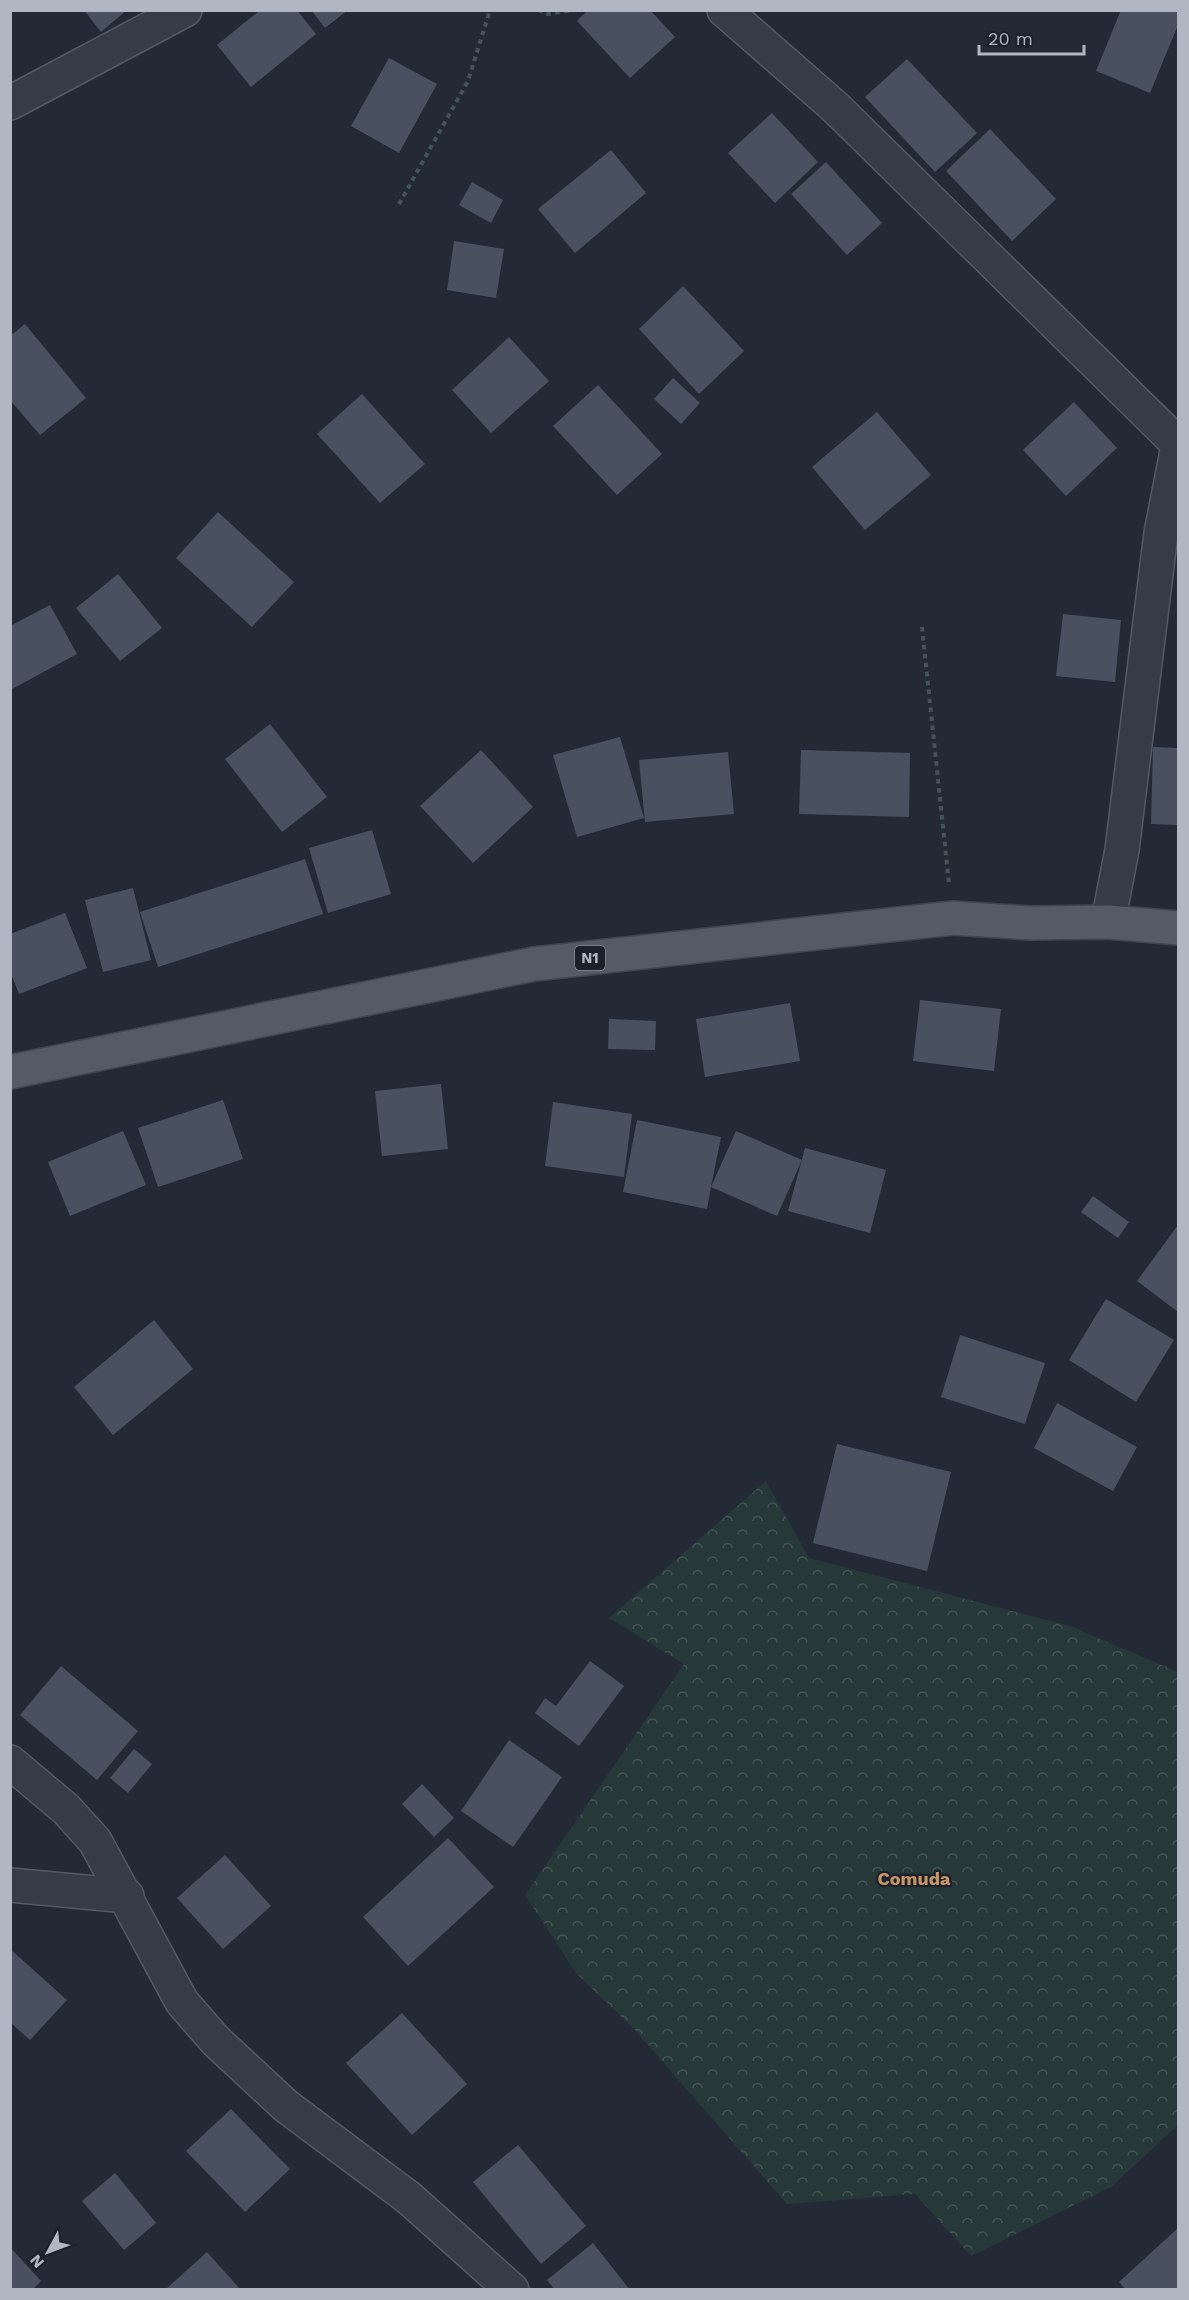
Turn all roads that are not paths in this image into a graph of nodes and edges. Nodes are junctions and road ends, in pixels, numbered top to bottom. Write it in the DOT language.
graph roads {
  1 [pos="185,10"];
  2 [pos="724,10"];
  3 [pos="10,103"];
  4 [pos="1179,445"];
  5 [pos="1108,922"];
  6 [pos="1179,928"];
  7 [pos="10,1072"];
  8 [pos="10,1762"];
  9 [pos="10,1885"];
  10 [pos="127,1896"];
  11 [pos="512,2289"];
  1 -- 3 [label="street"];
  2 -- 4 [label="street"];
  4 -- 5 [label="street"];
  5 -- 6 [label="main road, N1"];
  5 -- 7 [label="main road, N1"];
  8 -- 10 [label="street"];
  9 -- 10 [label="street"];
  10 -- 11 [label="street"];
}
